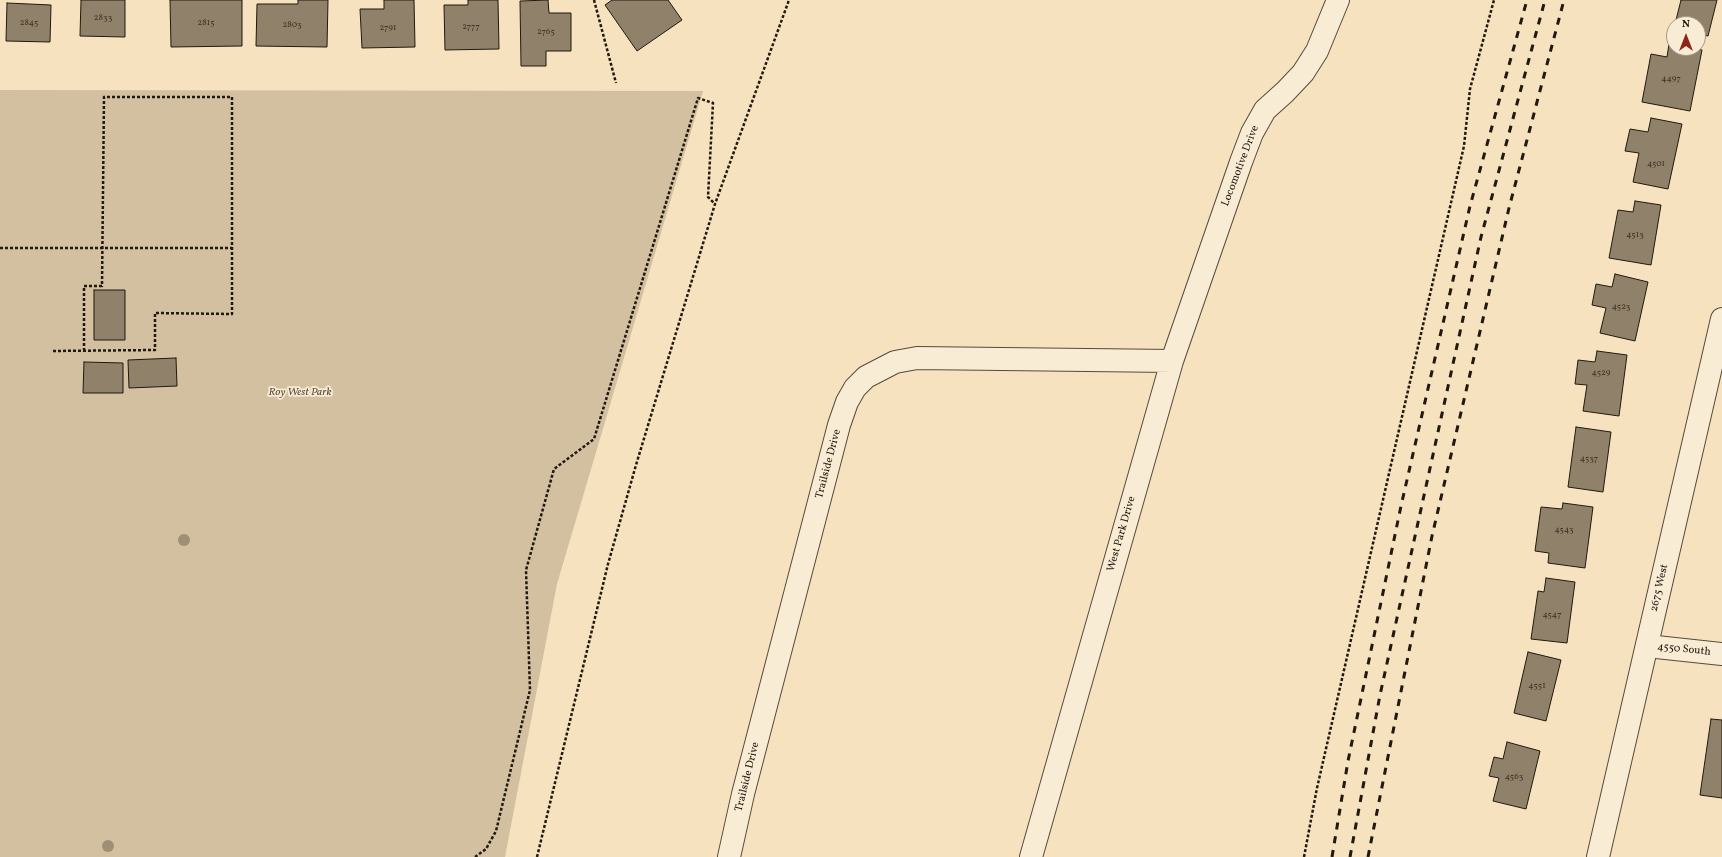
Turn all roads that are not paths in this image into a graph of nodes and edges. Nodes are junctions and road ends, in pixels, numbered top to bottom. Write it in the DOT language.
graph roads {
  1 [pos="1338,0"];
  2 [pos="1223,214"];
  3 [pos="1722,319"];
  4 [pos="1172,361"];
  5 [pos="1647,646"];
  6 [pos="1722,654"];
  7 [pos="729,857"];
  8 [pos="1030,857"];
  9 [pos="1598,857"];
  1 -- 2 [label="street, Locomotive Drive"];
  2 -- 4 [label="street, West Park Drive"];
  3 -- 5 [label="street, 2675 West"];
  4 -- 7 [label="street, Trailside Drive"];
  4 -- 8 [label="street, West Park Drive"];
  5 -- 6 [label="street, 4550 South"];
  5 -- 9 [label="street, 2675 West"];
}
